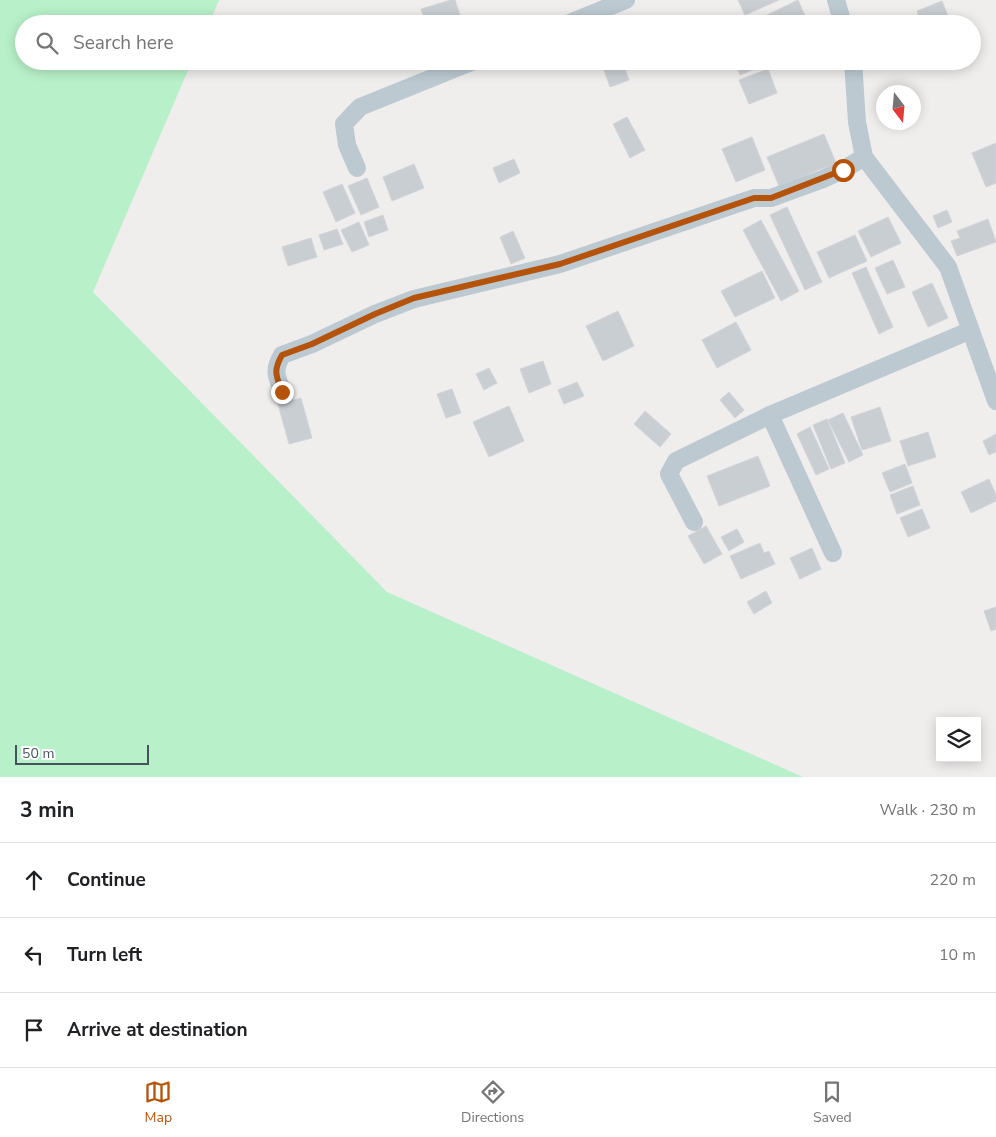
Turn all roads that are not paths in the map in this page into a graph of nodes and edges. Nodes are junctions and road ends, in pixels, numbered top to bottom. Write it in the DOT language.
graph roads {
  1 [pos="626,0"];
  2 [pos="836,0"];
  3 [pos="589,15"];
  4 [pos="840,15"];
  5 [pos="452,70"];
  6 [pos="854,70"];
  7 [pos="864,157"];
  8 [pos="357,168"];
  9 [pos="969,331"];
  10 [pos="282,392"];
  11 [pos="996,401"];
  12 [pos="770,415"];
  13 [pos="694,522"];
  14 [pos="833,553"];
  1 -- 3 [label="street"];
  2 -- 4 [label="street"];
  5 -- 8 [label="street"];
  6 -- 7 [label="street"];
  7 -- 9 [label="street"];
  7 -- 10 [label="street"];
  9 -- 11 [label="street"];
  9 -- 12 [label="street"];
  12 -- 13 [label="street"];
  12 -- 14 [label="street"];
}
